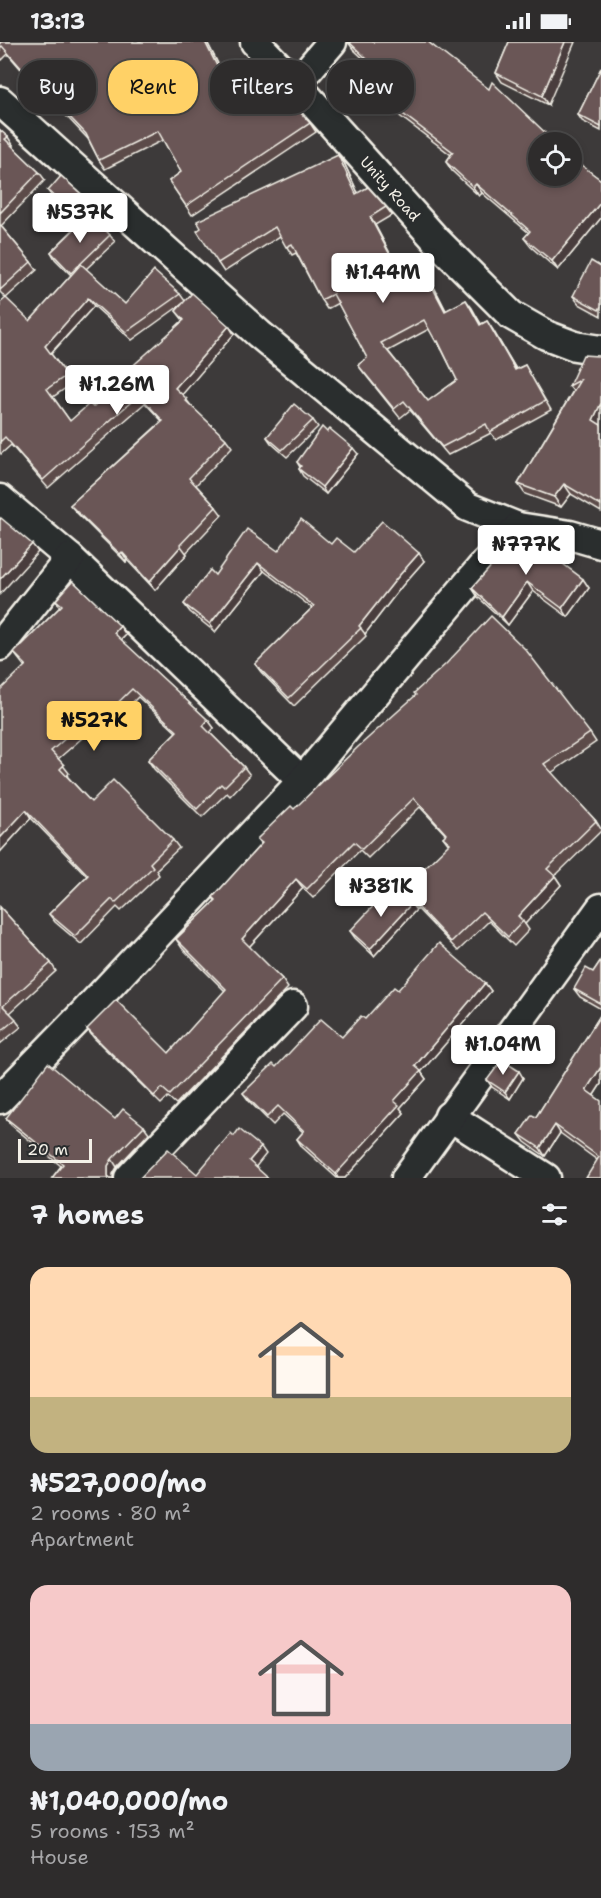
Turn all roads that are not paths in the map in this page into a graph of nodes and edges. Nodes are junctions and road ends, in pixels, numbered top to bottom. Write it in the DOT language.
graph roads {
  1 [pos="255,42"];
  2 [pos="332,42"];
  3 [pos="273,60"];
  4 [pos="315,62"];
  5 [pos="0,101"];
  6 [pos="315,105"];
  7 [pos="601,350"];
  8 [pos="0,499"];
  9 [pos="518,527"];
  10 [pos="601,544"];
  11 [pos="70,558"];
  12 [pos="0,646"];
  13 [pos="302,781"];
  14 [pos="601,908"];
  15 [pos="293,1006"];
  16 [pos="0,1099"];
  17 [pos="449,1116"];
  18 [pos="129,1178"];
  19 [pos="406,1178"];
  20 [pos="546,1178"];
  1 -- 3 [label="street, Unity Road"];
  2 -- 4 [label="street"];
  5 -- 9 [label="street"];
  6 -- 7 [label="street, Unity Road"];
  8 -- 11 [label="street"];
  9 -- 10 [label="street"];
  9 -- 13 [label="street"];
  11 -- 12 [label="street"];
  11 -- 13 [label="street"];
  13 -- 16 [label="street"];
  14 -- 17 [label="street"];
  15 -- 18 [label="street"];
  17 -- 19 [label="street"];
  17 -- 20 [label="street"];
}
